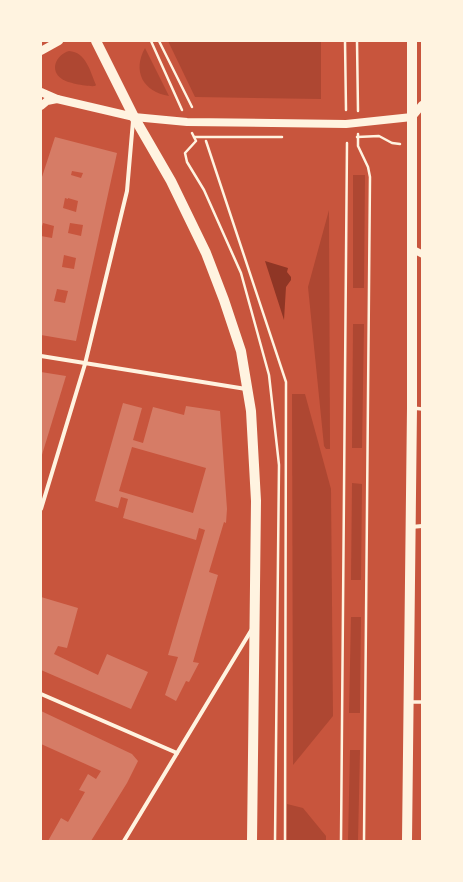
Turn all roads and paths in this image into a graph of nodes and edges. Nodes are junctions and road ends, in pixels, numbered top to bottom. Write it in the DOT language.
graph roads {
  1 [pos="59,41"];
  2 [pos="96,41"];
  3 [pos="159,41"];
  4 [pos="345,41"];
  5 [pos="357,41"];
  6 [pos="412,41"];
  7 [pos="41,51"];
  8 [pos="41,92"];
  9 [pos="57,99"];
  10 [pos="422,105"];
  11 [pos="41,106"];
  12 [pos="192,107"];
  13 [pos="346,110"];
  14 [pos="134,117"];
  15 [pos="412,117"];
  16 [pos="358,124"];
  17 [pos="194,137"];
  18 [pos="283,137"];
  19 [pos="352,137"];
  20 [pos="358,137"];
  21 [pos="206,141"];
  22 [pos="346,143"];
  23 [pos="411,144"];
  24 [pos="412,249"];
  25 [pos="422,254"];
  26 [pos="41,356"];
  27 [pos="85,364"];
  28 [pos="248,389"];
  29 [pos="417,408"];
  30 [pos="41,509"];
  31 [pos="422,526"];
  32 [pos="410,527"];
  33 [pos="255,623"];
  34 [pos="41,694"];
  35 [pos="409,702"];
  36 [pos="422,702"];
  37 [pos="177,753"];
  38 [pos="124,841"];
  39 [pos="252,841"];
  40 [pos="285,841"];
  41 [pos="341,841"];
  42 [pos="364,841"];
  43 [pos="407,841"];
  1 -- 7 [label="main road"];
  2 -- 14 [label="main road"];
  3 -- 12 [label="path"];
  4 -- 13 [label="path"];
  5 -- 16 [label="path"];
  6 -- 15 [label="main road"];
  8 -- 9 [label="main road"];
  9 -- 11 [label="main road"];
  9 -- 14 [label="main road"];
  10 -- 15 [label="main road"];
  14 -- 16 [label="main road"];
  14 -- 27 [label="street"];
  14 -- 28 [label="main road"];
  15 -- 16 [label="main road"];
  15 -- 23 [label="main road"];
  16 -- 20 [label="path"];
  17 -- 18 [label="path"];
  19 -- 20 [label="path"];
  20 -- 23 [label="path"];
  20 -- 42 [label="path"];
  21 -- 40 [label="path"];
  22 -- 41 [label="path"];
  23 -- 24 [label="main road"];
  24 -- 25 [label="street"];
  24 -- 29 [label="main road"];
  26 -- 27 [label="street"];
  27 -- 28 [label="street"];
  27 -- 30 [label="street"];
  28 -- 33 [label="main road"];
  29 -- 32 [label="main road"];
  31 -- 32 [label="street"];
  32 -- 35 [label="main road"];
  33 -- 37 [label="street"];
  33 -- 39 [label="main road"];
  34 -- 37 [label="street"];
  35 -- 36 [label="street"];
  35 -- 43 [label="main road"];
  37 -- 38 [label="street"];
}
